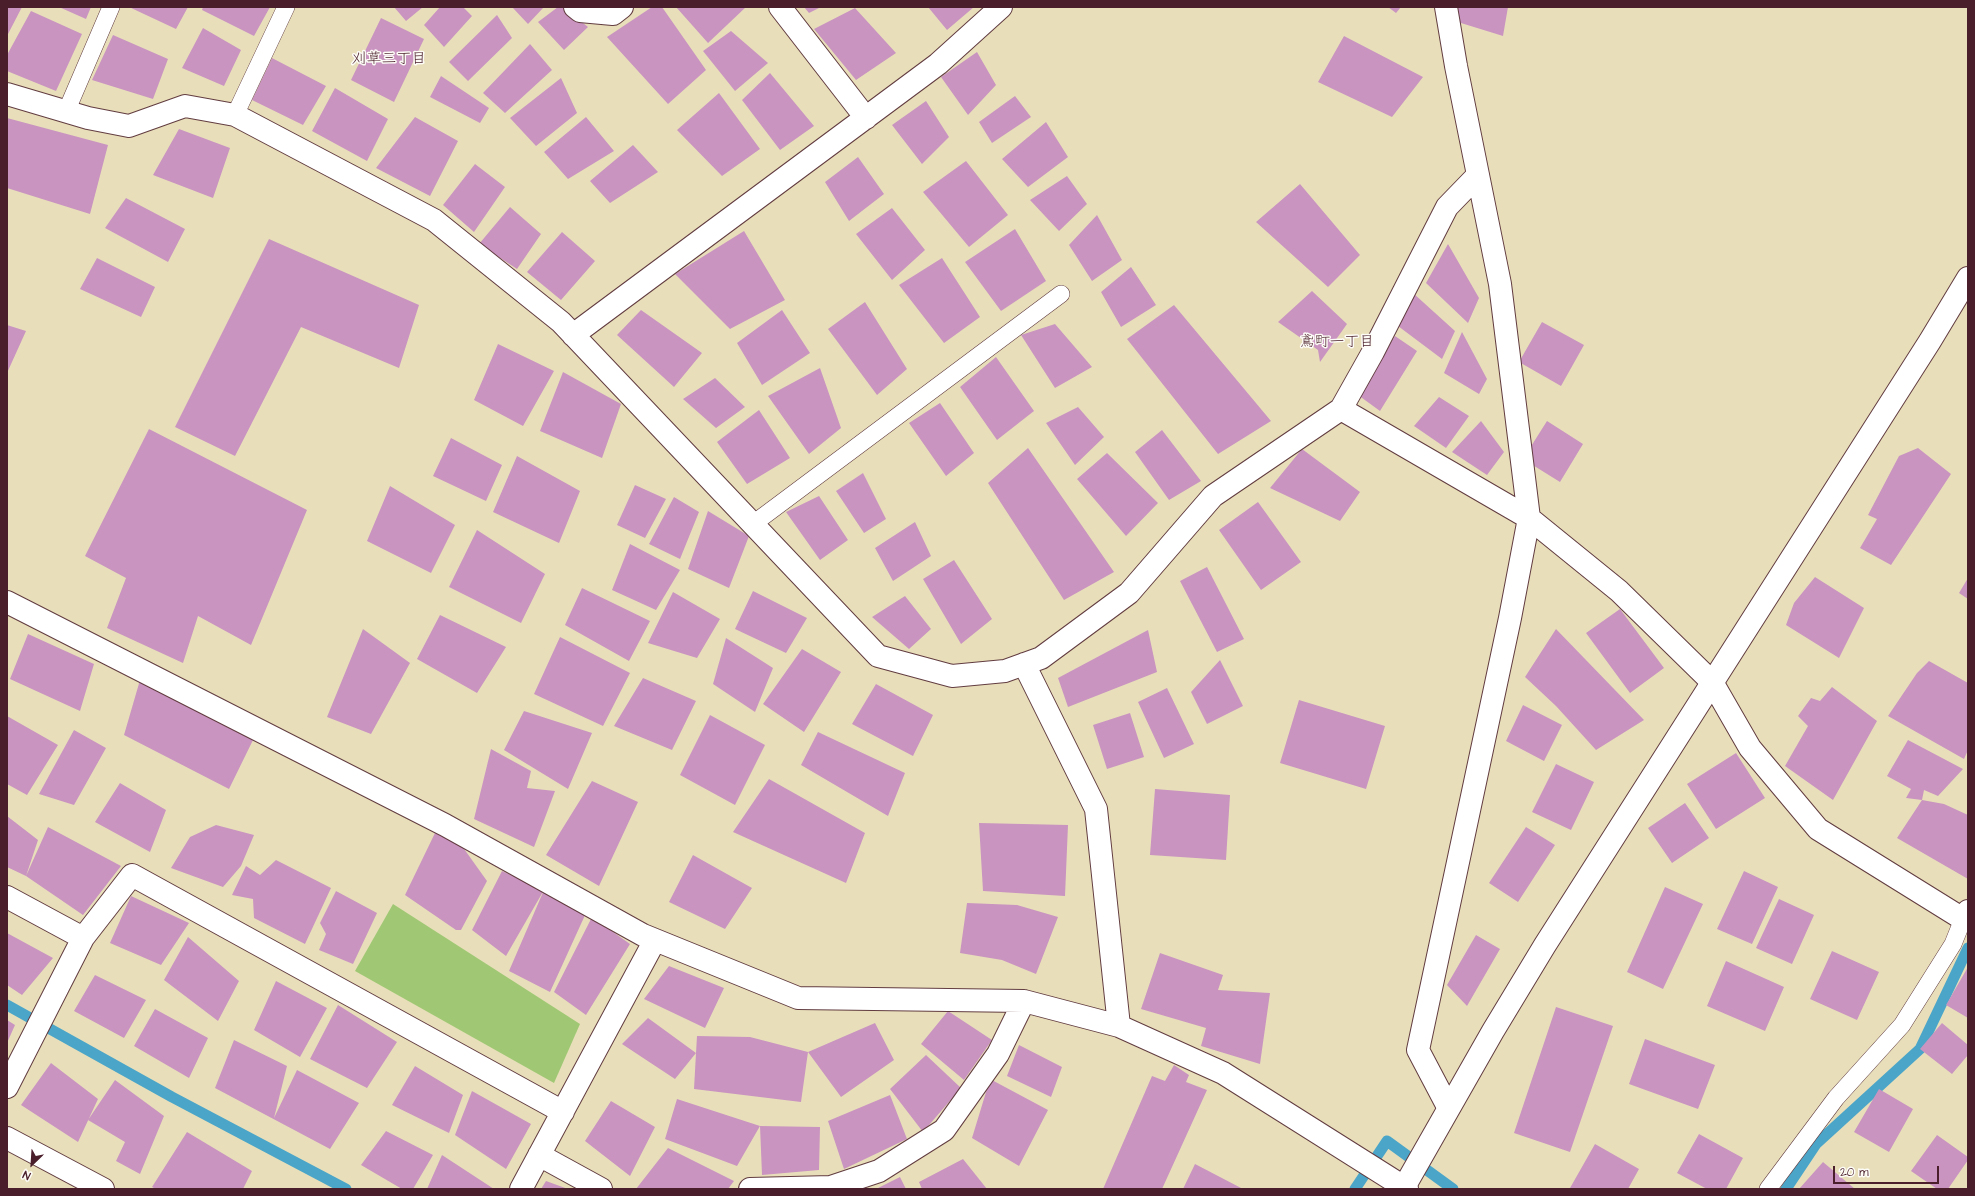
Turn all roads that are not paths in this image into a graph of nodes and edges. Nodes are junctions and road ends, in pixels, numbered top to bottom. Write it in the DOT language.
graph roads {
  1 [pos="111,7"];
  2 [pos="286,7"];
  3 [pos="575,7"];
  4 [pos="622,7"];
  5 [pos="780,7"];
  6 [pos="1001,7"];
  7 [pos="1446,7"];
  8 [pos="7,94"];
  9 [pos="66,112"];
  10 [pos="235,115"];
  11 [pos="866,118"];
  12 [pos="1478,175"];
  13 [pos="1968,278"];
  14 [pos="1061,294"];
  15 [pos="573,335"];
  16 [pos="1341,409"];
  17 [pos="1528,518"];
  18 [pos="753,524"];
  19 [pos="7,602"];
  20 [pos="1024,664"];
  21 [pos="1712,682"];
  22 [pos="7,897"];
  23 [pos="1965,915"];
  24 [pos="83,938"];
  25 [pos="655,940"];
  26 [pos="1024,1001"];
  27 [pos="1119,1026"];
  28 [pos="7,1086"];
  29 [pos="1448,1107"];
  30 [pos="562,1112"];
  31 [pos="7,1138"];
  32 [pos="539,1155"];
  33 [pos="1404,1188"];
  34 [pos="103,1189"];
  35 [pos="521,1189"];
  36 [pos="601,1189"];
  37 [pos="750,1189"];
  38 [pos="1768,1189"];
  1 -- 9 [label="lane"];
  2 -- 10 [label="lane"];
  3 -- 4 [label="street"];
  5 -- 11 [label="street"];
  6 -- 11 [label="street"];
  7 -- 12 [label="street"];
  8 -- 9 [label="street"];
  9 -- 10 [label="street"];
  10 -- 15 [label="street"];
  11 -- 15 [label="street"];
  12 -- 16 [label="street"];
  12 -- 17 [label="street"];
  13 -- 21 [label="street"];
  14 -- 18 [label="lane"];
  15 -- 18 [label="street"];
  16 -- 17 [label="street"];
  16 -- 20 [label="street"];
  17 -- 21 [label="street"];
  17 -- 29 [label="street"];
  18 -- 20 [label="street"];
  19 -- 25 [label="street"];
  20 -- 27 [label="street"];
  21 -- 23 [label="street"];
  21 -- 29 [label="street"];
  22 -- 24 [label="street"];
  23 -- 38 [label="lane"];
  24 -- 28 [label="street"];
  24 -- 30 [label="street"];
  25 -- 26 [label="street"];
  25 -- 30 [label="street"];
  26 -- 27 [label="street"];
  26 -- 37 [label="street"];
  27 -- 33 [label="street"];
  29 -- 33 [label="street"];
  30 -- 32 [label="street"];
  31 -- 34 [label="street"];
  32 -- 35 [label="street"];
  32 -- 36 [label="street"];
}
